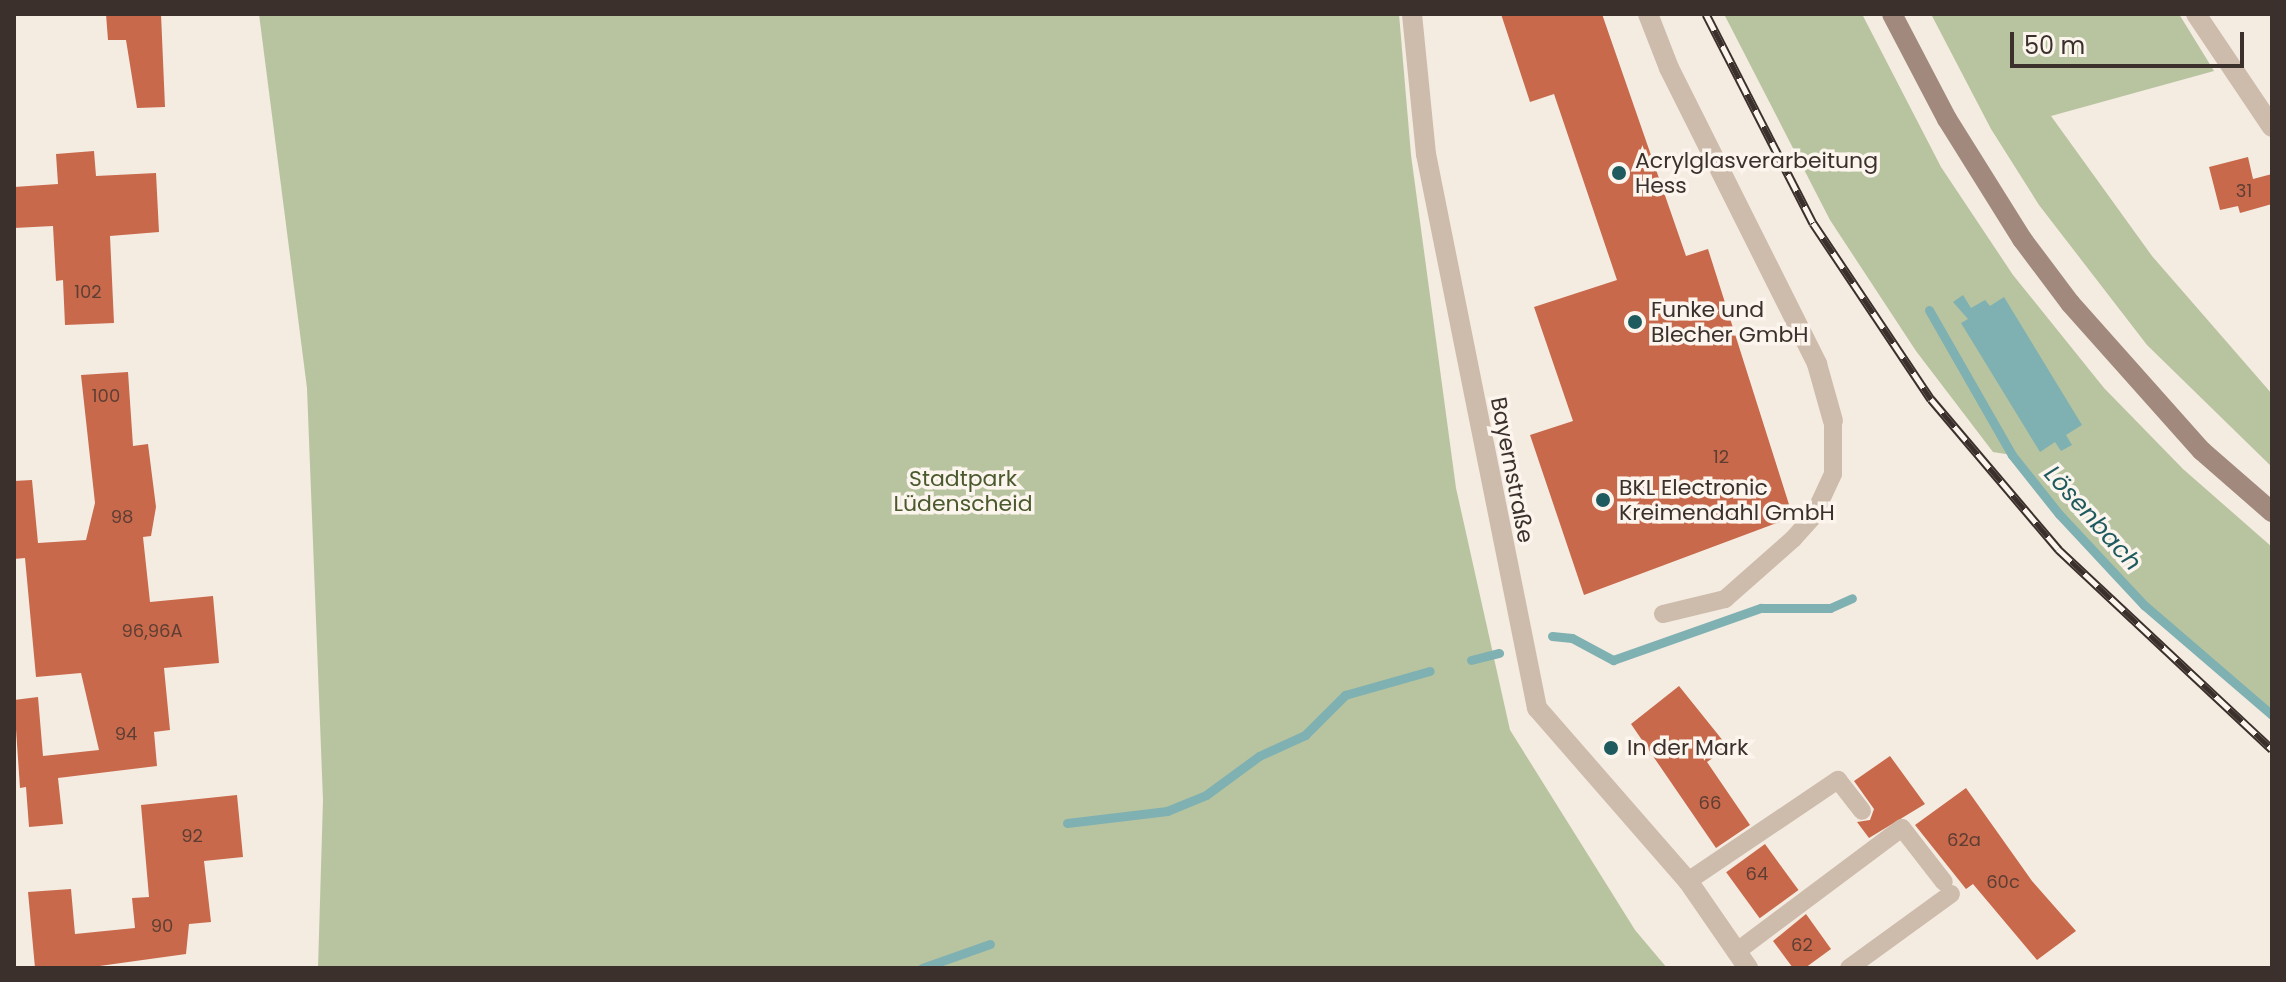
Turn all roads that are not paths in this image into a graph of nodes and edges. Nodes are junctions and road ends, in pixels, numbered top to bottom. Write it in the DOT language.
graph roads {
  1 [pos="1412,14"];
  2 [pos="1648,14"];
  3 [pos="1892,14"];
  4 [pos="2196,14"];
  5 [pos="2272,127"];
  6 [pos="1833,421"];
  7 [pos="2272,512"];
  8 [pos="1663,614"];
  9 [pos="1862,811"];
  10 [pos="1688,881"];
  11 [pos="1742,960"];
  12 [pos="1849,968"];
  1 -- 10 [label="street, Bayernstraße"];
  2 -- 6 [label="street"];
  3 -- 7 [label="main road"];
  4 -- 5 [label="street"];
  6 -- 8 [label="lane"];
  9 -- 10 [label="lane"];
  10 -- 11 [label="street, Bayernstraße"];
  11 -- 12 [label="lane, Bayernstraße"];
}
